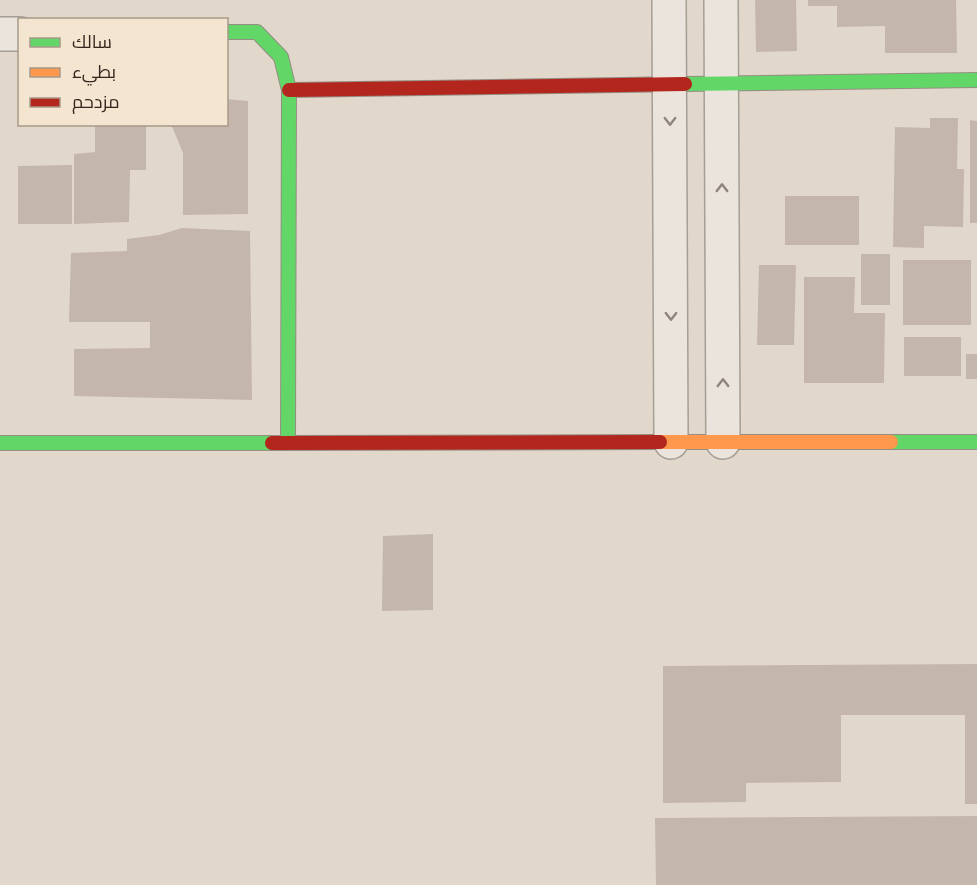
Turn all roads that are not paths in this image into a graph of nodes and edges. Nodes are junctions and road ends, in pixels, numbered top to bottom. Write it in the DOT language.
graph roads {
  1 [pos="669,0"];
  2 [pos="721,0"];
  3 [pos="228,32"];
  4 [pos="0,34"];
  5 [pos="18,34"];
  6 [pos="977,80"];
  7 [pos="721,84"];
  8 [pos="670,85"];
  9 [pos="289,90"];
  10 [pos="671,442"];
  11 [pos="723,442"];
  12 [pos="977,442"];
  13 [pos="0,443"];
  14 [pos="288,443"];
  1 -- 8 [label="street"];
  2 -- 7 [label="street"];
  3 -- 9 [label="street"];
  4 -- 5 [label="street"];
  6 -- 7 [label="street"];
  7 -- 8 [label="street"];
  11 -- 7 [label="street, one-way"];
  8 -- 9 [label="street"];
  8 -- 10 [label="street, one-way"];
  9 -- 14 [label="street"];
  10 -- 11 [label="street"];
  10 -- 14 [label="street"];
  11 -- 12 [label="street"];
  13 -- 14 [label="street"];
}
